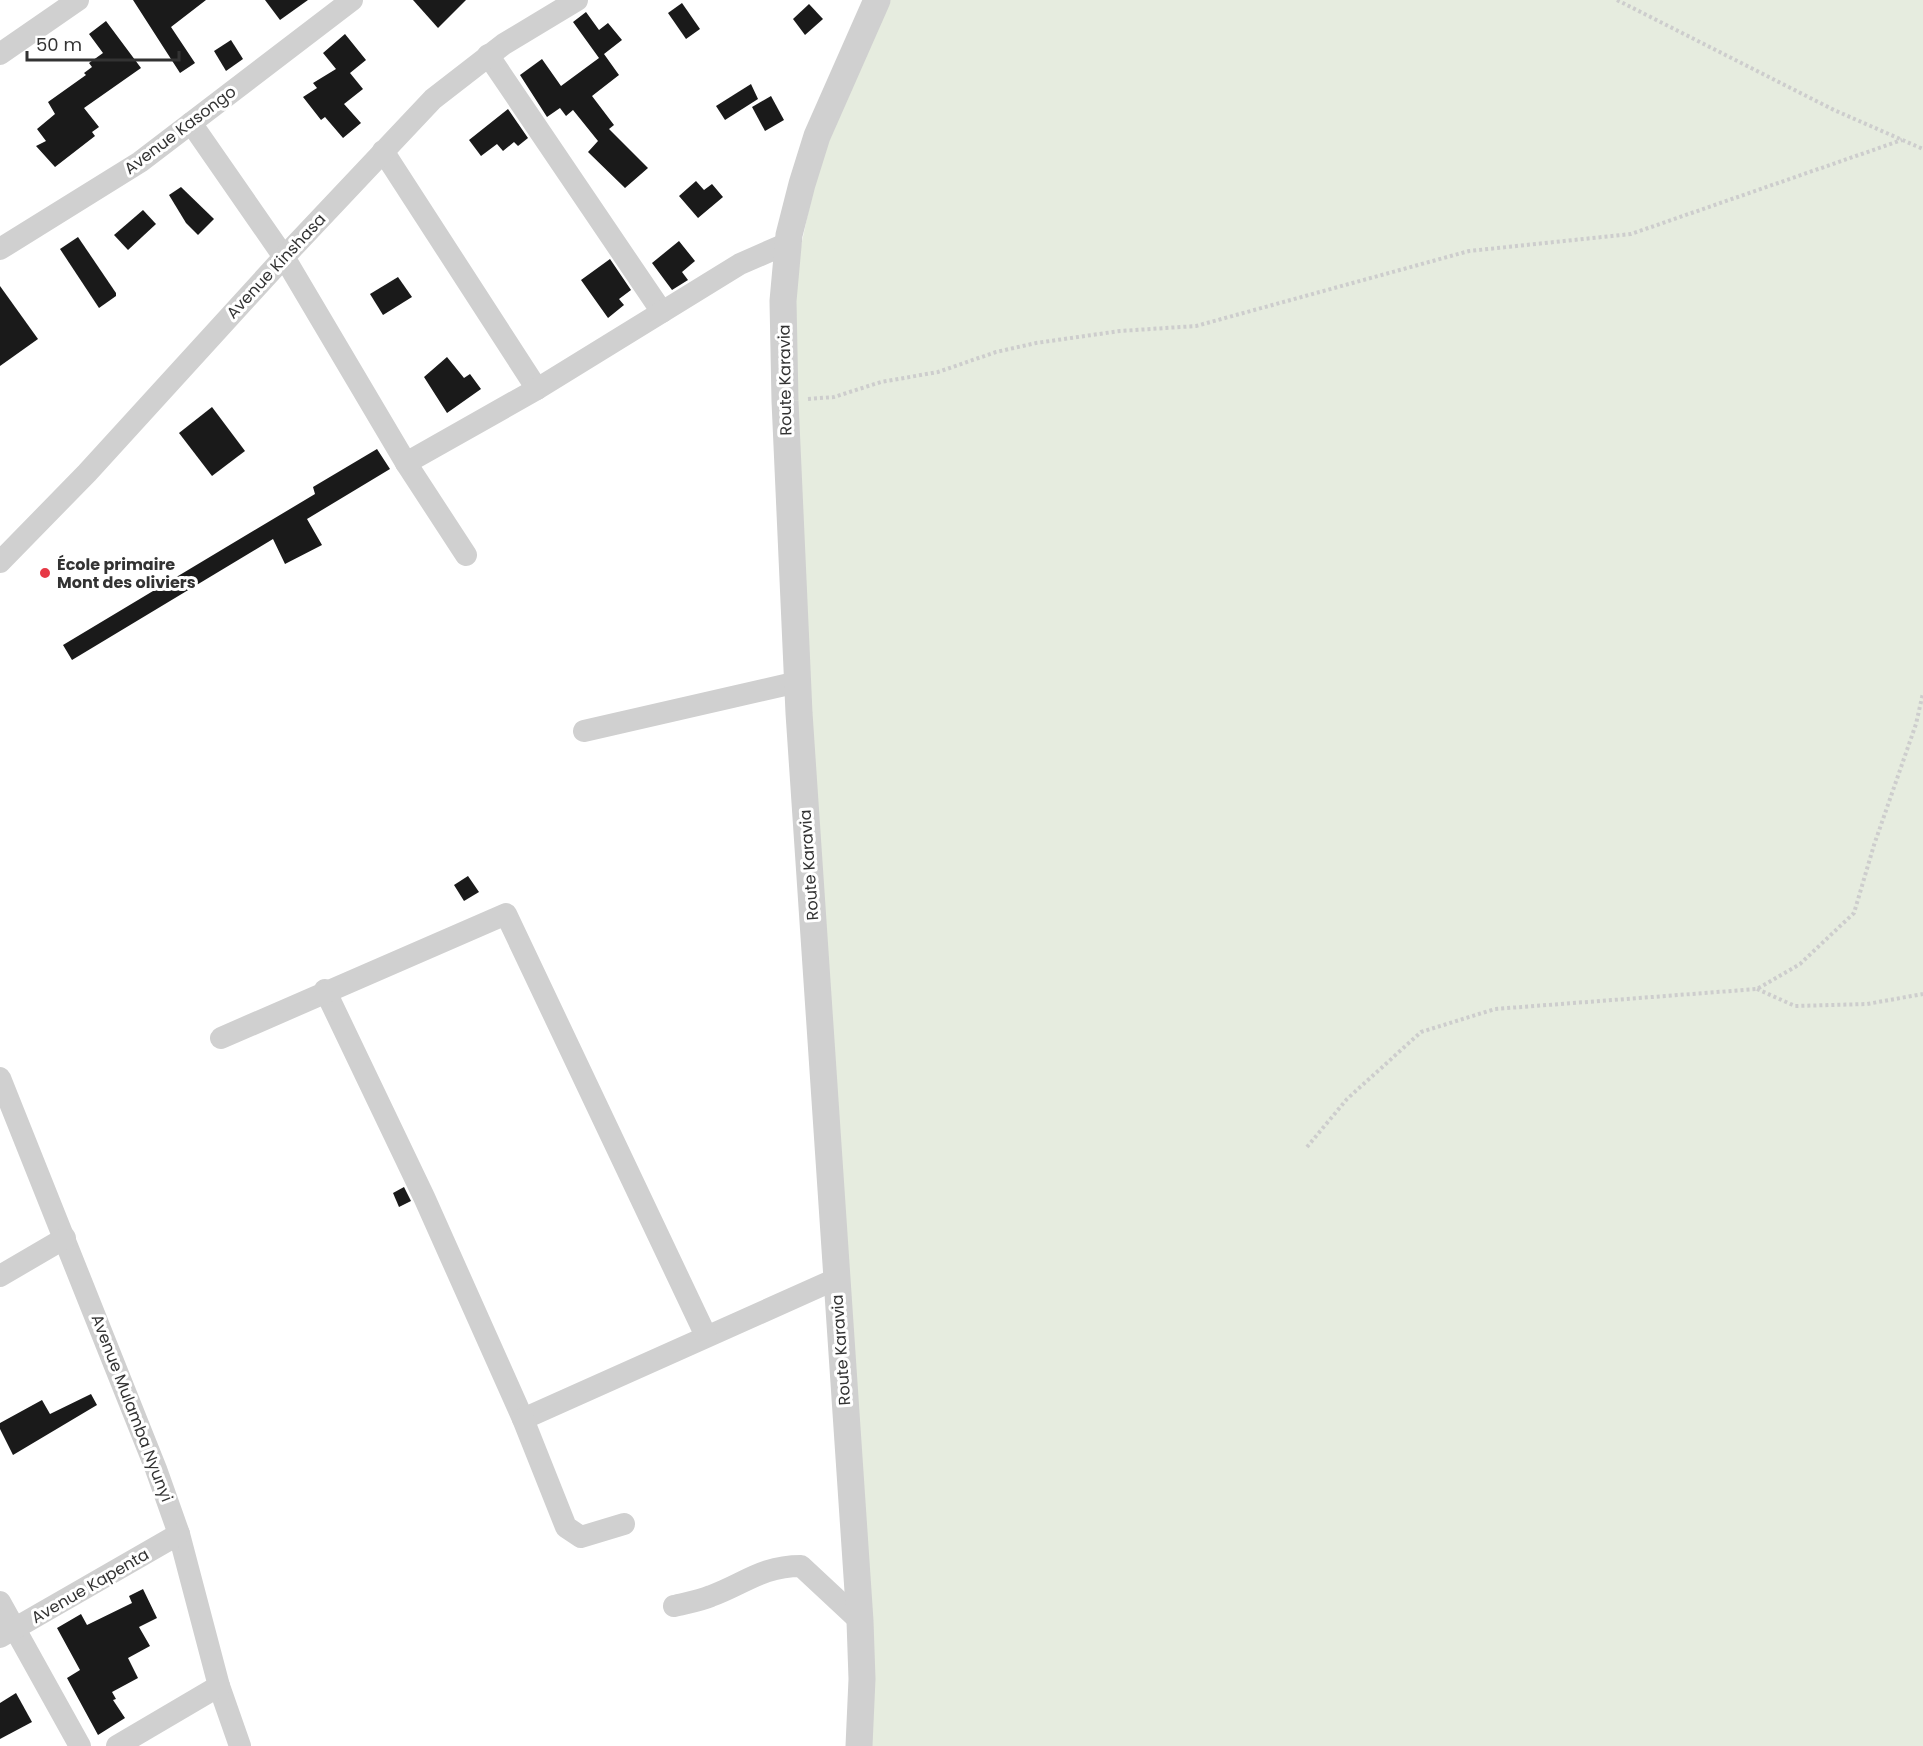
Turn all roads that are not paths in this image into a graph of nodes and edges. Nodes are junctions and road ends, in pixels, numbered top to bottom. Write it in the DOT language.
graph roads {
  1 [pos="78,0"];
  2 [pos="352,0"];
  3 [pos="578,0"];
  4 [pos="877,0"];
  5 [pos="0,54"];
  6 [pos="488,56"];
  7 [pos="191,123"];
  8 [pos="383,151"];
  9 [pos="788,243"];
  10 [pos="0,249"];
  11 [pos="284,257"];
  12 [pos="662,312"];
  13 [pos="537,389"];
  14 [pos="406,463"];
  15 [pos="466,555"];
  16 [pos="0,562"];
  17 [pos="798,682"];
  18 [pos="584,731"];
  19 [pos="325,990"];
  20 [pos="221,1038"];
  21 [pos="0,1078"];
  22 [pos="65,1238"];
  23 [pos="0,1276"];
  24 [pos="837,1279"];
  25 [pos="706,1336"];
  26 [pos="523,1419"];
  27 [pos="624,1524"];
  28 [pos="179,1534"];
  29 [pos="0,1602"];
  30 [pos="674,1606"];
  31 [pos="860,1621"];
  32 [pos="7,1633"];
  33 [pos="219,1686"];
  34 [pos="80,1746"];
  35 [pos="117,1746"];
  36 [pos="240,1746"];
  37 [pos="859,1746"];
  1 -- 5 [label="street"];
  2 -- 7 [label="street, Avenue Kasongo"];
  3 -- 6 [label="street, Avenue Kinshasa"];
  4 -- 9 [label="street, Route Karavia"];
  6 -- 8 [label="street, Avenue Kinshasa"];
  6 -- 12 [label="street"];
  7 -- 10 [label="street, Avenue Kasongo"];
  7 -- 11 [label="street"];
  8 -- 11 [label="street, Avenue Kinshasa"];
  8 -- 13 [label="street"];
  9 -- 12 [label="street"];
  9 -- 17 [label="street, Route Karavia"];
  11 -- 14 [label="street"];
  11 -- 16 [label="street, Avenue Kinshasa"];
  12 -- 13 [label="street"];
  13 -- 14 [label="street"];
  14 -- 15 [label="street"];
  17 -- 18 [label="street"];
  17 -- 24 [label="street, Route Karavia"];
  19 -- 20 [label="street"];
  19 -- 25 [label="street"];
  19 -- 26 [label="street"];
  21 -- 22 [label="street, Avenue Mulamba Nyunyi"];
  22 -- 23 [label="street"];
  22 -- 28 [label="street, Avenue Mulamba Nyunyi"];
  24 -- 25 [label="street"];
  24 -- 31 [label="street, Route Karavia"];
  25 -- 26 [label="street"];
  26 -- 27 [label="street"];
  28 -- 32 [label="street, Avenue Kapenta"];
  28 -- 33 [label="street, Avenue Mulamba Nyunyi"];
  29 -- 32 [label="street"];
  30 -- 31 [label="street"];
  31 -- 37 [label="street, Route Karavia"];
  32 -- 34 [label="street"];
  33 -- 35 [label="street"];
  33 -- 36 [label="street, Avenue Mulamba Nyunyi"];
}
